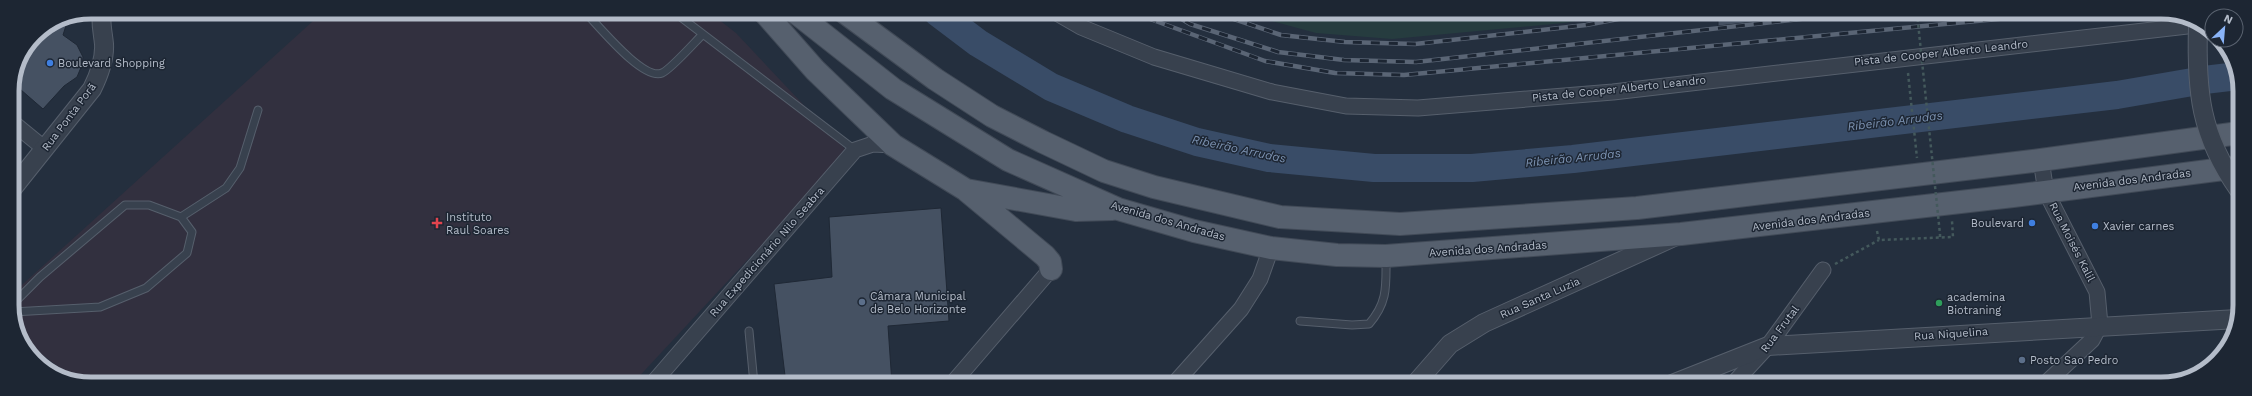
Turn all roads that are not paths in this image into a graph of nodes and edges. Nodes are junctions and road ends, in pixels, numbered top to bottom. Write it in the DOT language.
graph roads {
  1 [pos="102,19"];
  2 [pos="592,19"];
  3 [pos="683,19"];
  4 [pos="770,19"];
  5 [pos="804,19"];
  6 [pos="854,19"];
  7 [pos="1067,19"];
  8 [pos="2192,26"];
  9 [pos="2197,29"];
  10 [pos="702,35"];
  11 [pos="258,110"];
  12 [pos="19,128"];
  13 [pos="2233,134"];
  14 [pos="893,146"];
  15 [pos="45,149"];
  16 [pos="855,150"];
  17 [pos="2041,160"];
  18 [pos="2233,168"];
  19 [pos="19,181"];
  20 [pos="2233,181"];
  21 [pos="966,190"];
  22 [pos="2046,192"];
  23 [pos="1118,209"];
  24 [pos="181,217"];
  25 [pos="1681,234"];
  26 [pos="1272,248"];
  27 [pos="1386,256"];
  28 [pos="1051,269"];
  29 [pos="1823,270"];
  30 [pos="19,298"];
  31 [pos="20,312"];
  32 [pos="2232,319"];
  33 [pos="1300,321"];
  34 [pos="2100,325"];
  35 [pos="749,331"];
  36 [pos="1768,346"];
  37 [pos="1705,371"];
  38 [pos="658,377"];
  39 [pos="753,377"];
  40 [pos="958,377"];
  41 [pos="1180,377"];
  42 [pos="1421,377"];
  43 [pos="1690,377"];
  44 [pos="1711,377"];
  45 [pos="1739,377"];
  46 [pos="2052,377"];
  1 -- 15 [label="street, Rua Ponta Porã"];
  2 -- 10 [label="lane"];
  3 -- 10 [label="lane"];
  4 -- 14 [label="main road"];
  5 -- 23 [label="main road, Avenida dos Andradas"];
  6 -- 17 [label="main road"];
  7 -- 8 [label="street, Pista de Cooper Alberto Leandro"];
  9 -- 20 [label="street, bridge"];
  10 -- 16 [label="lane"];
  11 -- 24 [label="lane"];
  12 -- 15 [label="street"];
  13 -- 17 [label="main road"];
  14 -- 16 [label="street"];
  14 -- 21 [label="main road"];
  15 -- 19 [label="street, Rua Ponta Porã"];
  16 -- 38 [label="street, Rua Expedicionário Nilo Seabra"];
  17 -- 22 [label="street, Rua Moisés Kalil"];
  18 -- 22 [label="main road, Avenida dos Andradas"];
  21 -- 23 [label="main road"];
  21 -- 28 [label="main road"];
  22 -- 25 [label="main road, Avenida dos Andradas"];
  22 -- 34 [label="street, Rua Moisés Kalil"];
  23 -- 26 [label="main road, Avenida dos Andradas"];
  24 -- 30 [label="lane"];
  24 -- 31 [label="lane"];
  25 -- 27 [label="main road, Avenida dos Andradas"];
  25 -- 42 [label="street, Rua Santa Luzia"];
  26 -- 27 [label="main road, Avenida dos Andradas"];
  26 -- 41 [label="street"];
  27 -- 33 [label="lane"];
  28 -- 40 [label="street"];
  29 -- 36 [label="street, Rua Frutal"];
  32 -- 34 [label="street, Rua Niquelina"];
  34 -- 36 [label="street, Rua Niquelina"];
  34 -- 46 [label="street"];
  35 -- 39 [label="lane"];
  36 -- 37 [label="street, Rua Niquelina"];
  36 -- 45 [label="street, Rua Frutal"];
  37 -- 43 [label="street, Rua Niquelina"];
  37 -- 44 [label="street"];
}
